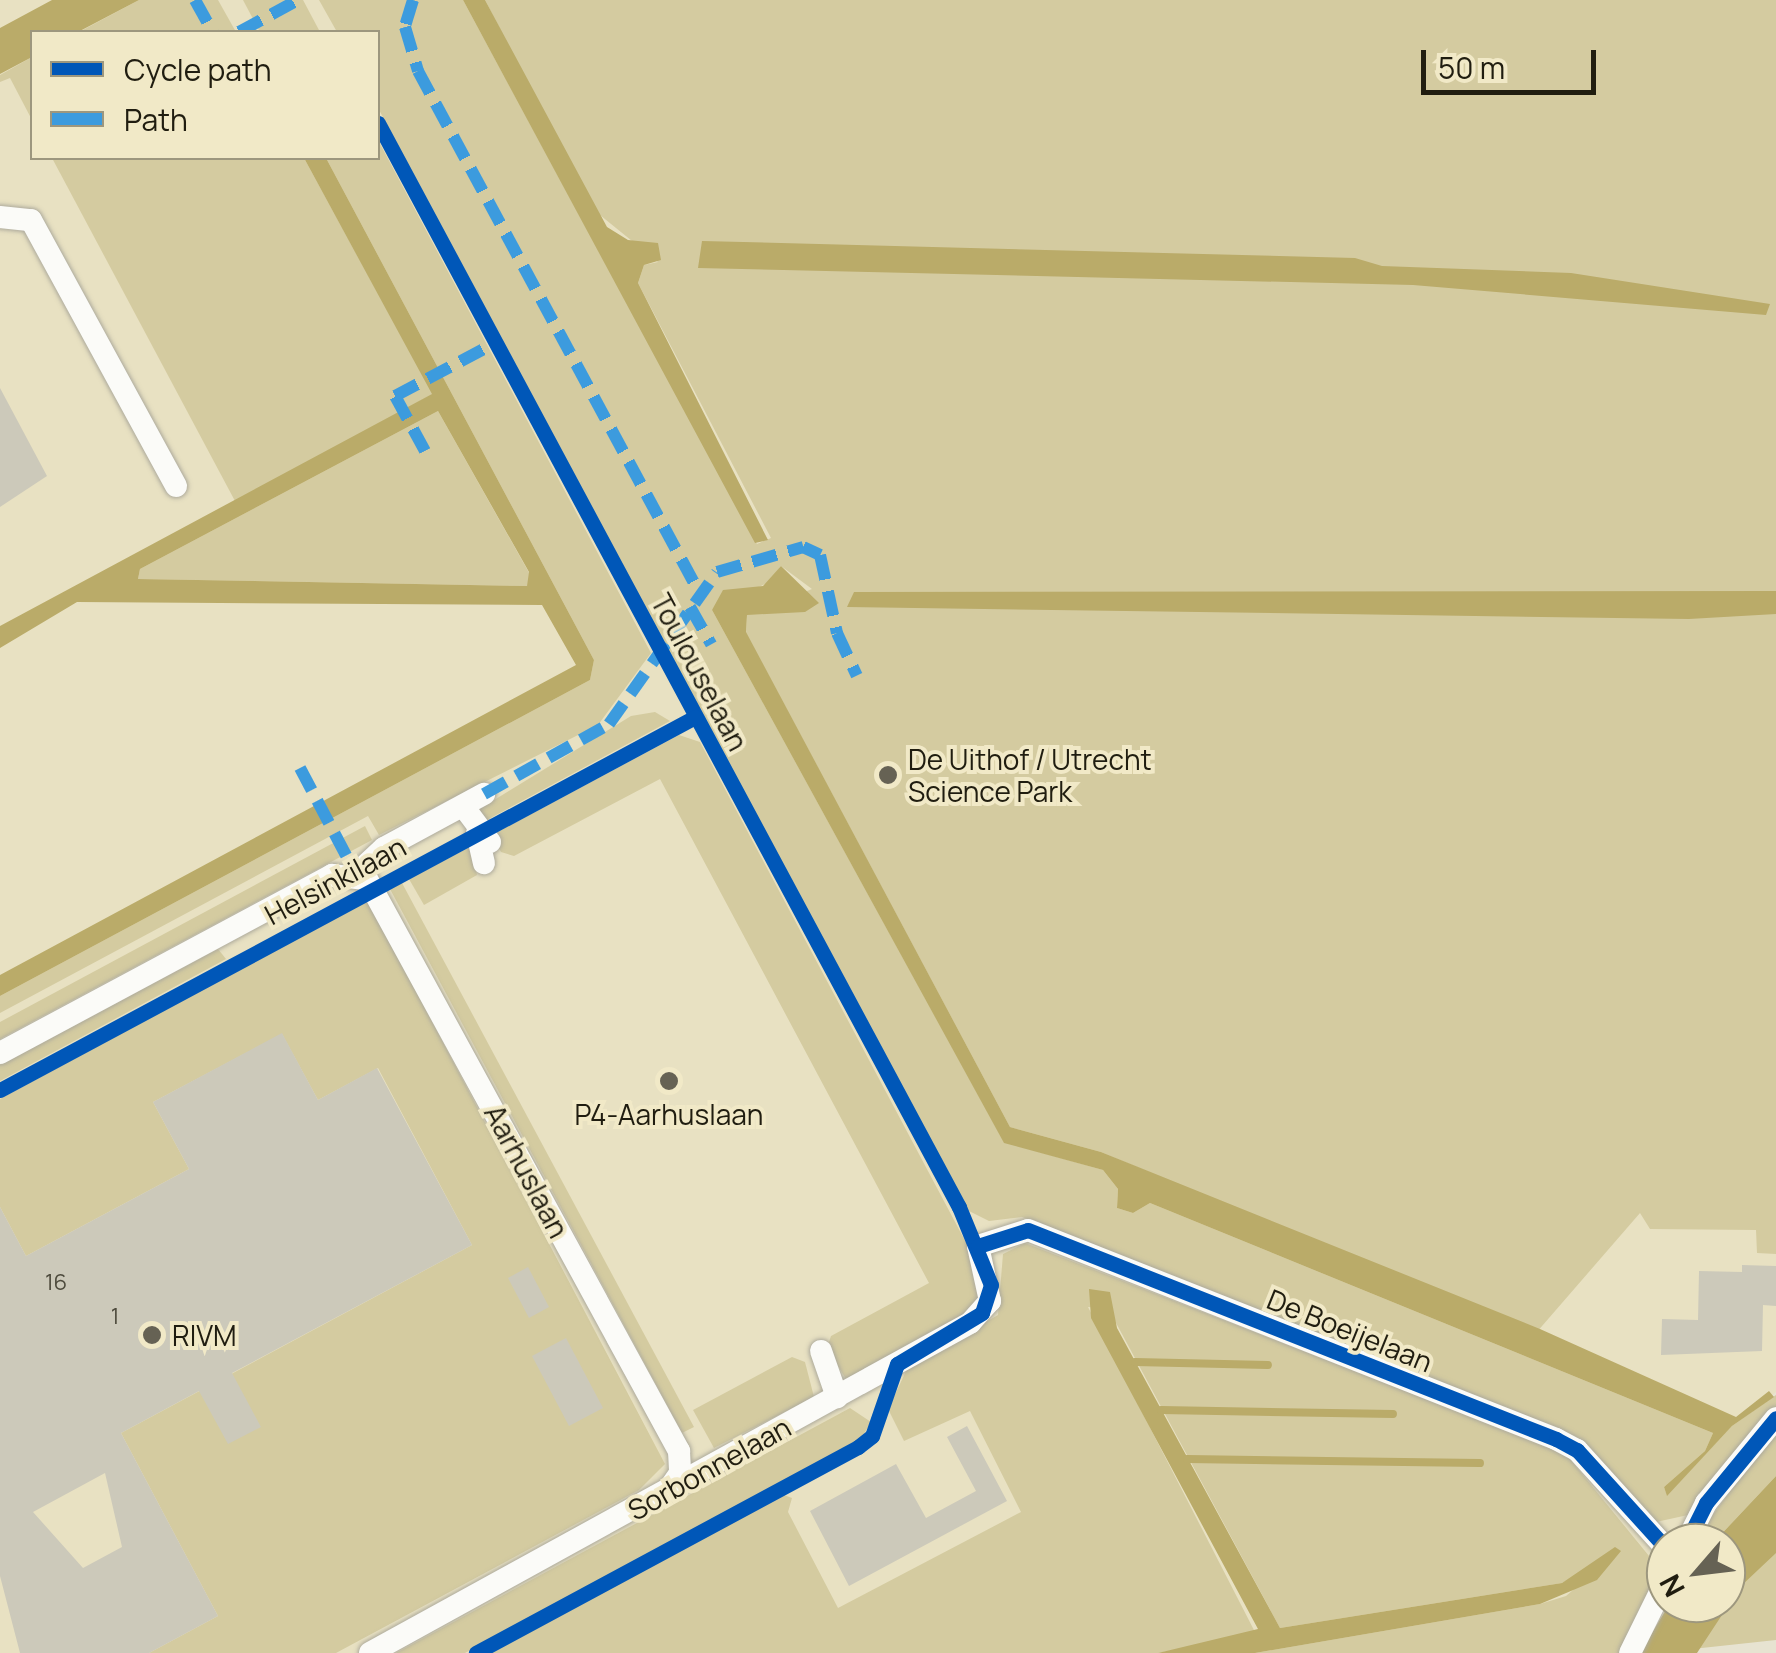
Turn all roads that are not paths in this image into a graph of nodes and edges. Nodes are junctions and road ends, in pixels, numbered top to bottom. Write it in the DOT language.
graph roads {
  1 [pos="0,217"];
  2 [pos="176,486"];
  3 [pos="484,794"];
  4 [pos="462,806"];
  5 [pos="484,846"];
  6 [pos="356,874"];
  7 [pos="0,1053"];
  8 [pos="978,1246"];
  9 [pos="1776,1418"];
  10 [pos="662,1496"];
  11 [pos="1696,1523"];
  12 [pos="1646,1526"];
  13 [pos="1646,1621"];
  14 [pos="370,1653"];
  15 [pos="1630,1653"];
  1 -- 2 [label="street"];
  3 -- 4 [label="street, Helsinkilaan"];
  4 -- 5 [label="street"];
  4 -- 6 [label="street, Helsinkilaan"];
  6 -- 7 [label="street, Helsinkilaan"];
  6 -- 10 [label="street, Aarhuslaan"];
  8 -- 10 [label="street, Sorbonnelaan"];
  8 -- 12 [label="street, De Boeijelaan"];
  9 -- 11 [label="street"];
  10 -- 14 [label="street, Sorbonnelaan"];
  13 -- 15 [label="street"];
}
